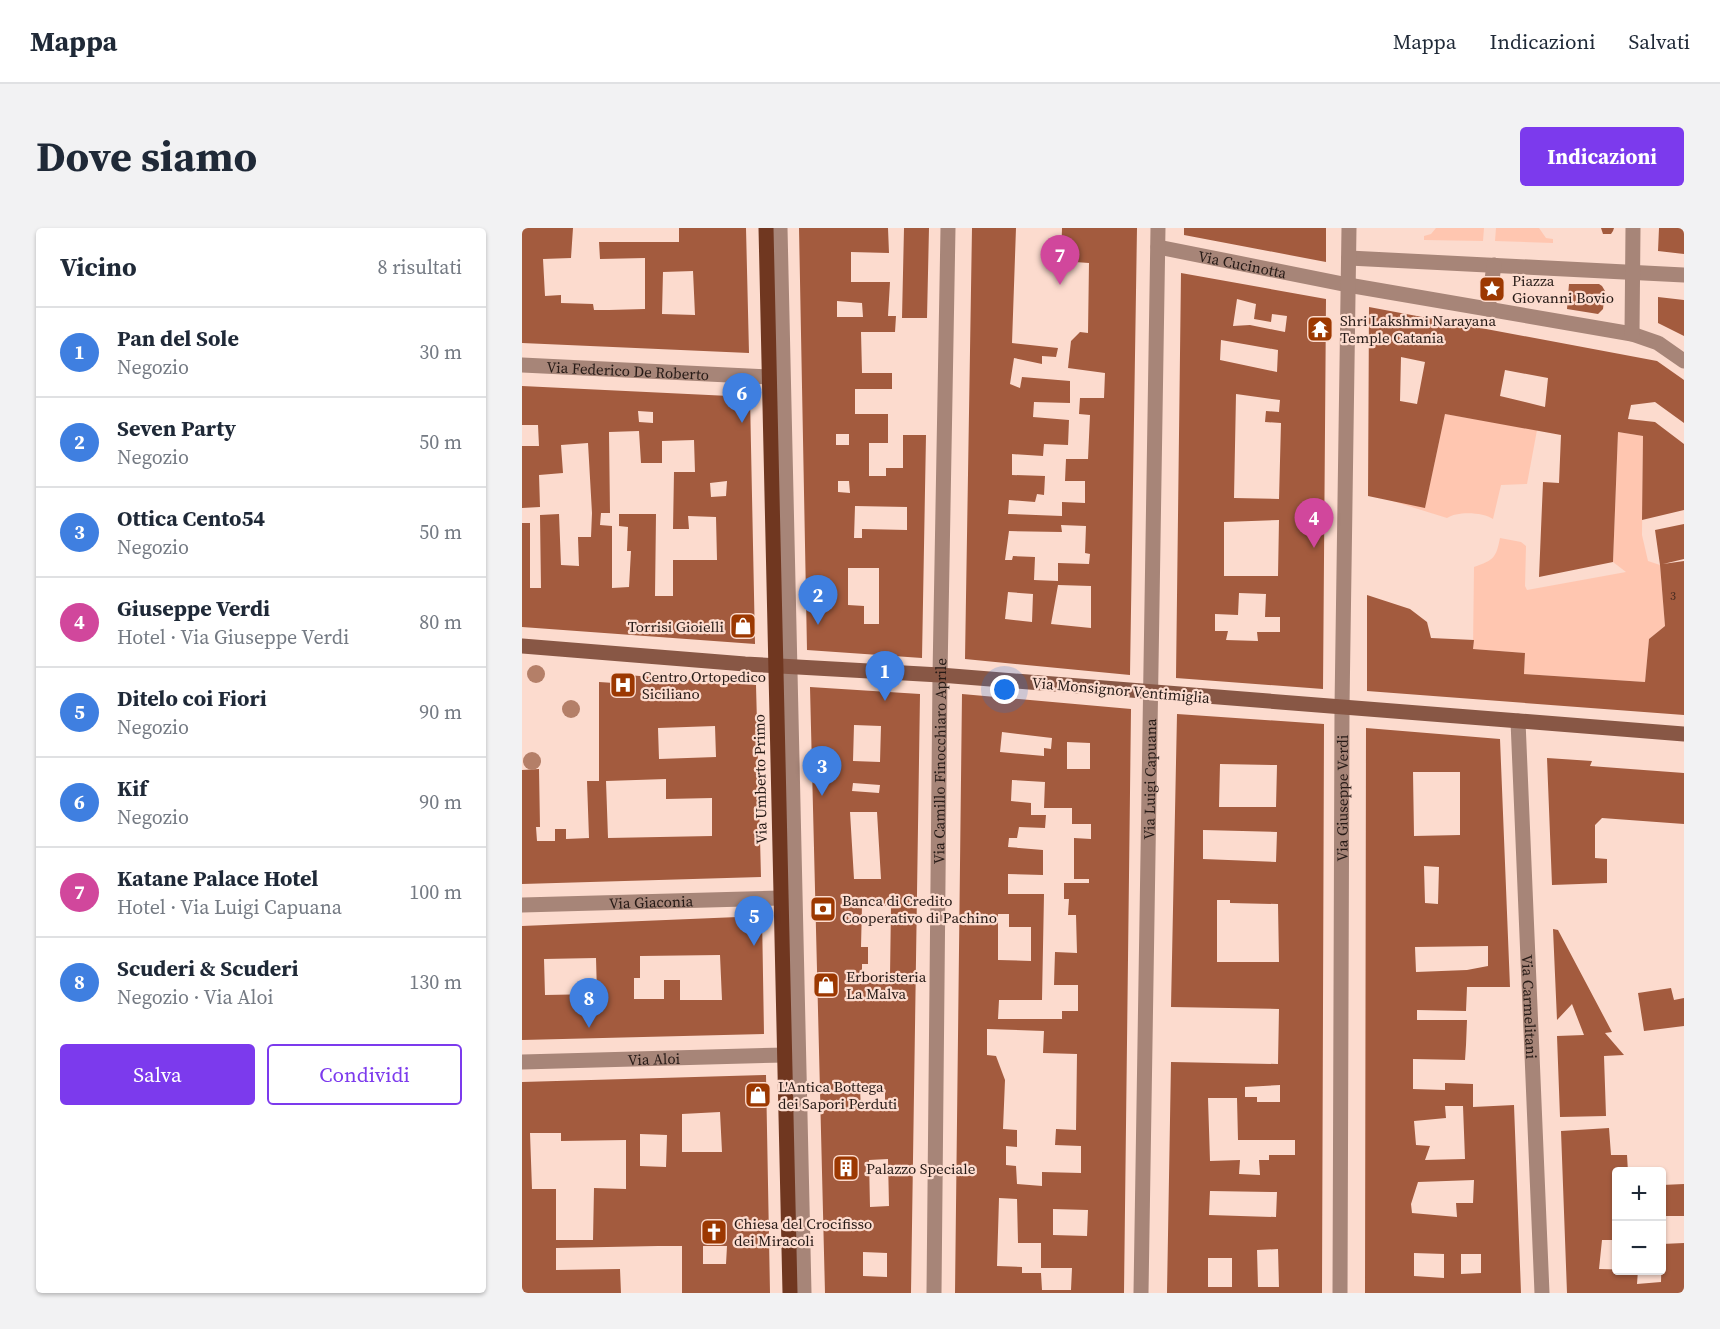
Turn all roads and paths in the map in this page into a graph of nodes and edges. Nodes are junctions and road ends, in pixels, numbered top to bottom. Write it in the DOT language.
graph roads {
  1 [pos="766,228"];
  2 [pos="780,228"];
  3 [pos="948,228"];
  4 [pos="1158,228"];
  5 [pos="1349,228"];
  6 [pos="1633,228"];
  7 [pos="1158,247"];
  8 [pos="1349,258"];
  9 [pos="1494,265"];
  10 [pos="1632,272"];
  11 [pos="1684,275"];
  12 [pos="1348,285"];
  13 [pos="1488,309"];
  14 [pos="1632,334"];
  15 [pos="1684,361"];
  16 [pos="522,365"];
  17 [pos="769,377"];
  18 [pos="522,646"];
  19 [pos="783,667"];
  20 [pos="940,675"];
  21 [pos="1151,692"];
  22 [pos="1342,707"];
  23 [pos="1518,721"];
  24 [pos="1684,734"];
  25 [pos="781,898"];
  26 [pos="522,905"];
  27 [pos="785,1054"];
  28 [pos="522,1062"];
  29 [pos="790,1293"];
  30 [pos="804,1293"];
  31 [pos="934,1293"];
  32 [pos="1141,1293"];
  33 [pos="1340,1293"];
  34 [pos="1542,1293"];
  1 -- 17 [label="main road, Via Umberto Primo"];
  2 -- 19 [label="street"];
  3 -- 20 [label="street, Via Camillo Finocchiaro Aprile"];
  4 -- 7 [label="street, Via Luigi Capuana"];
  5 -- 8 [label="street"];
  6 -- 10 [label="street"];
  7 -- 12 [label="street, Via Cucinotta"];
  7 -- 21 [label="street, Via Luigi Capuana"];
  8 -- 9 [label="street"];
  8 -- 12 [label="street"];
  9 -- 10 [label="street"];
  9 -- 13 [label="street"];
  10 -- 11 [label="street"];
  10 -- 14 [label="street"];
  12 -- 13 [label="street"];
  12 -- 22 [label="street, Via Giuseppe Verdi"];
  13 -- 14 [label="street"];
  14 -- 15 [label="street"];
  16 -- 17 [label="street, Via Federico De Roberto"];
  17 -- 19 [label="main road, Via Umberto Primo"];
  18 -- 19 [label="main road, Via Monsignor Ventimiglia"];
  19 -- 20 [label="main road, Via Monsignor Ventimiglia"];
  19 -- 25 [label="main road, Via Umberto Primo"];
  19 -- 30 [label="street"];
  20 -- 21 [label="main road, Via Monsignor Ventimiglia"];
  20 -- 31 [label="street, Via Camillo Finocchiaro Aprile"];
  21 -- 22 [label="main road, Via Monsignor Ventimiglia"];
  21 -- 32 [label="street, Via Luigi Capuana"];
  22 -- 23 [label="main road, Via Monsignor Ventimiglia"];
  22 -- 33 [label="street, Via Giuseppe Verdi"];
  23 -- 24 [label="main road, Via Monsignor Ventimiglia"];
  23 -- 34 [label="street, Via Carmelitani"];
  25 -- 26 [label="street, Via Giaconia"];
  25 -- 27 [label="main road, Via Umberto Primo"];
  27 -- 28 [label="street, Via Aloi"];
  27 -- 29 [label="main road, Via Umberto Primo"];
}
